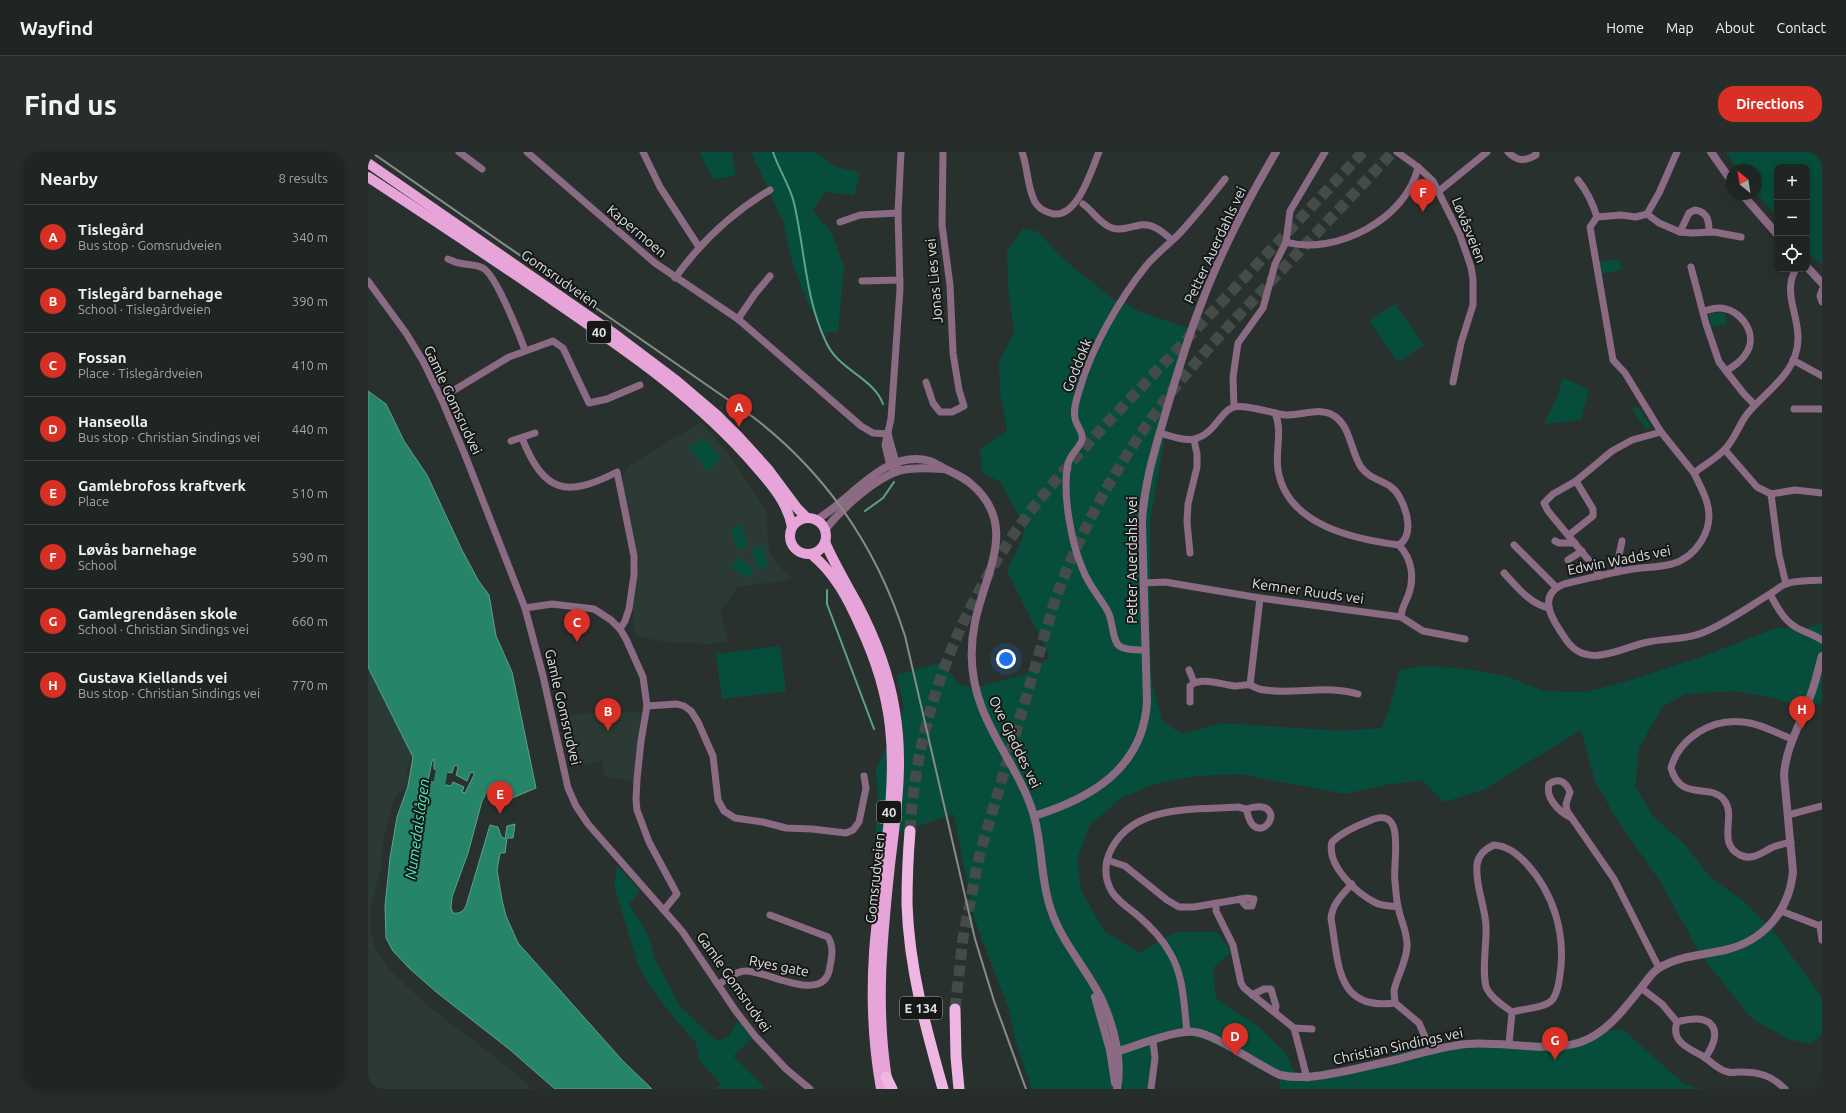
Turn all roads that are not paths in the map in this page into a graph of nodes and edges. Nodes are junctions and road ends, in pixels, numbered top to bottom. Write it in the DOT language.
graph roads {
  1 [pos="459,152"];
  2 [pos="527,152"];
  3 [pos="643,152"];
  4 [pos="900,152"];
  5 [pos="943,152"];
  6 [pos="1022,152"];
  7 [pos="1099,152"];
  8 [pos="1276,152"];
  9 [pos="1325,152"];
  10 [pos="1396,152"];
  11 [pos="1487,152"];
  12 [pos="1508,152"];
  13 [pos="1536,152"];
  14 [pos="1677,152"];
  15 [pos="1711,152"];
  16 [pos="368,163"];
  17 [pos="1418,167"];
  18 [pos="482,169"];
  19 [pos="1726,173"];
  20 [pos="368,177"];
  21 [pos="1225,179"];
  22 [pos="1578,180"];
  23 [pos="770,190"];
  24 [pos="1439,191"];
  25 [pos="1747,200"];
  26 [pos="1083,204"];
  27 [pos="898,213"];
  28 [pos="1647,214"];
  29 [pos="1597,218"];
  30 [pos="840,222"];
  31 [pos="1774,231"];
  32 [pos="1680,232"];
  33 [pos="1709,232"];
  34 [pos="1740,237"];
  35 [pos="1172,240"];
  36 [pos="1286,242"];
  37 [pos="699,247"];
  38 [pos="448,259"];
  39 [pos="1691,267"];
  40 [pos="1810,270"];
  41 [pos="1795,272"];
  42 [pos="770,276"];
  43 [pos="675,278"];
  44 [pos="862,280"];
  45 [pos="900,280"];
  46 [pos="368,281"];
  47 [pos="1822,283"];
  48 [pos="1822,290"];
  49 [pos="1822,302"];
  50 [pos="1704,311"];
  51 [pos="738,319"];
  52 [pos="525,350"];
  53 [pos="1793,360"];
  54 [pos="1726,371"];
  55 [pos="1822,376"];
  56 [pos="926,382"];
  57 [pos="1453,382"];
  58 [pos="640,385"];
  59 [pos="441,398"];
  60 [pos="1755,405"];
  61 [pos="1234,407"];
  62 [pos="1794,409"];
  63 [pos="1822,409"];
  64 [pos="1275,413"];
  65 [pos="1661,432"];
  66 [pos="535,433"];
  67 [pos="1160,433"];
  68 [pos="888,434"];
  69 [pos="522,438"];
  70 [pos="1194,440"];
  71 [pos="511,441"];
  72 [pos="1725,450"];
  73 [pos="894,467"];
  74 [pos="1694,473"];
  75 [pos="1576,481"];
  76 [pos="1822,493"];
  77 [pos="1771,494"];
  78 [pos="812,519"];
  79 [pos="792,527"];
  80 [pos="825,530"];
  81 [pos="1568,534"];
  82 [pos="1554,540"];
  83 [pos="1622,541"];
  84 [pos="825,542"];
  85 [pos="1575,543"];
  86 [pos="1399,545"];
  87 [pos="1514,545"];
  88 [pos="1582,551"];
  89 [pos="1190,553"];
  90 [pos="811,554"];
  91 [pos="1568,560"];
  92 [pos="1618,572"];
  93 [pos="1504,573"];
  94 [pos="1600,576"];
  95 [pos="1822,580"];
  96 [pos="1143,583"];
  97 [pos="1786,584"];
  98 [pos="1556,587"];
  99 [pos="1770,594"];
  100 [pos="1260,598"];
  101 [pos="525,608"];
  102 [pos="1549,608"];
  103 [pos="1401,617"];
  104 [pos="620,629"];
  105 [pos="1465,639"];
  106 [pos="1822,640"];
  107 [pos="1145,650"];
  108 [pos="1822,656"];
  109 [pos="1189,670"];
  110 [pos="1194,682"];
  111 [pos="1250,684"];
  112 [pos="1358,694"];
  113 [pos="1190,702"];
  114 [pos="647,706"];
  115 [pos="1792,739"];
  116 [pos="864,776"];
  117 [pos="1822,806"];
  118 [pos="1246,809"];
  119 [pos="1788,815"];
  120 [pos="1034,816"];
  121 [pos="1570,817"];
  122 [pos="910,832"];
  123 [pos="1791,842"];
  124 [pos="1107,860"];
  125 [pos="1352,884"];
  126 [pos="1240,900"];
  127 [pos="1216,903"];
  128 [pos="1398,906"];
  129 [pos="664,910"];
  130 [pos="1781,911"];
  131 [pos="770,915"];
  132 [pos="1821,925"];
  133 [pos="1822,940"];
  134 [pos="1659,968"];
  135 [pos="718,985"];
  136 [pos="1641,988"];
  137 [pos="1252,995"];
  138 [pos="1395,1004"];
  139 [pos="955,1009"];
  140 [pos="1275,1012"];
  141 [pos="1512,1012"];
  142 [pos="1677,1022"];
  143 [pos="1294,1028"];
  144 [pos="1312,1029"];
  145 [pos="1187,1032"];
  146 [pos="1153,1041"];
  147 [pos="1509,1044"];
  148 [pos="1114,1049"];
  149 [pos="932,1051"];
  150 [pos="1431,1051"];
  151 [pos="1705,1058"];
  152 [pos="886,1077"];
  153 [pos="1307,1078"];
  154 [pos="810,1089"];
  155 [pos="881,1089"];
  156 [pos="888,1089"];
  157 [pos="892,1089"];
  158 [pos="936,1089"];
  159 [pos="943,1089"];
  160 [pos="958,1089"];
  161 [pos="1117,1089"];
  162 [pos="1152,1089"];
  163 [pos="1785,1089"];
  1 -- 18 [label="street"];
  2 -- 43 [label="street, Kapermoen"];
  3 -- 37 [label="street"];
  4 -- 27 [label="street"];
  5 -- 56 [label="street, Jonas Lies vei"];
  6 -- 7 [label="street"];
  8 -- 67 [label="street, Petter Auerdahls vei"];
  9 -- 36 [label="street"];
  10 -- 17 [label="street, Løvåsveien"];
  11 -- 24 [label="street"];
  12 -- 13 [label="street"];
  14 -- 28 [label="street"];
  15 -- 19 [label="street"];
  16 -- 78 [label="main road, Gomsrudveien / 40"];
  17 -- 24 [label="street, Løvåsveien"];
  17 -- 36 [label="street"];
  20 -- 79 [label="main road, Gomsrudveien / 40"];
  21 -- 35 [label="street, Goddokk"];
  22 -- 29 [label="street"];
  23 -- 37 [label="street"];
  24 -- 57 [label="street, Løvåsveien"];
  25 -- 31 [label="street"];
  26 -- 35 [label="street"];
  27 -- 30 [label="street"];
  27 -- 45 [label="street"];
  28 -- 29 [label="street"];
  28 -- 32 [label="street"];
  29 -- 65 [label="street, Edwin Wadds vei"];
  32 -- 33 [label="street"];
  32 -- 33 [label="street"];
  33 -- 34 [label="street"];
  35 -- 107 [label="street, Goddokk"];
  36 -- 61 [label="street"];
  37 -- 43 [label="street"];
  38 -- 52 [label="street"];
  39 -- 50 [label="street"];
  40 -- 47 [label="street"];
  41 -- 53 [label="street"];
  42 -- 51 [label="street"];
  43 -- 51 [label="street, Kapermoen"];
  44 -- 45 [label="street"];
  45 -- 68 [label="street"];
  46 -- 59 [label="street, Gamle Gomsrudvei"];
  48 -- 49 [label="street"];
  50 -- 54 [label="street"];
  50 -- 54 [label="street"];
  51 -- 68 [label="street, Kapermoen"];
  52 -- 58 [label="street"];
  52 -- 59 [label="street"];
  53 -- 55 [label="street"];
  53 -- 60 [label="street"];
  54 -- 60 [label="street"];
  59 -- 101 [label="street, Gamle Gomsrudvei"];
  60 -- 72 [label="street"];
  61 -- 64 [label="street"];
  61 -- 70 [label="street"];
  62 -- 63 [label="street"];
  64 -- 86 [label="street"];
  64 -- 86 [label="street"];
  65 -- 74 [label="street, Edwin Wadds vei"];
  65 -- 75 [label="street"];
  66 -- 69 [label="street"];
  67 -- 70 [label="street"];
  67 -- 96 [label="street, Petter Auerdahls vei"];
  68 -- 73 [label="street"];
  69 -- 71 [label="street"];
  69 -- 104 [label="street"];
  70 -- 89 [label="street"];
  72 -- 74 [label="street"];
  72 -- 77 [label="street"];
  73 -- 78 [label="street, Ove Gjeddes vei"];
  73 -- 80 [label="street, Ove Gjeddes vei"];
  73 -- 120 [label="street, Ove Gjeddes vei"];
  74 -- 92 [label="street, Edwin Wadds vei"];
  75 -- 81 [label="street"];
  75 -- 81 [label="street"];
  76 -- 77 [label="street"];
  77 -- 97 [label="street"];
  78 -- 79 [label="main road"];
  78 -- 80 [label="main road, 40"];
  79 -- 90 [label="main road, 40"];
  80 -- 84 [label="main road, 40"];
  81 -- 85 [label="street"];
  82 -- 85 [label="street"];
  83 -- 92 [label="street"];
  84 -- 90 [label="main road"];
  84 -- 152 [label="main road, Gomsrudveien / 40"];
  85 -- 88 [label="street"];
  86 -- 103 [label="street"];
  87 -- 98 [label="street, Edwin Wadds vei"];
  88 -- 91 [label="street"];
  88 -- 94 [label="street"];
  90 -- 155 [label="main road, Gomsrudveien / 40"];
  92 -- 94 [label="street, Edwin Wadds vei"];
  93 -- 102 [label="street"];
  94 -- 98 [label="street, Edwin Wadds vei"];
  95 -- 97 [label="street"];
  96 -- 100 [label="street, Kemner Ruuds vei"];
  96 -- 107 [label="street, Petter Auerdahls vei"];
  97 -- 99 [label="street"];
  98 -- 102 [label="street, Edwin Wadds vei"];
  99 -- 102 [label="street"];
  99 -- 106 [label="street"];
  100 -- 103 [label="street, Kemner Ruuds vei"];
  100 -- 111 [label="street"];
  101 -- 104 [label="street"];
  101 -- 129 [label="street, Gamle Gomsrudvei"];
  103 -- 105 [label="street, Kemner Ruuds vei"];
  104 -- 114 [label="street"];
  107 -- 120 [label="street, Petter Auerdahls vei"];
  108 -- 115 [label="street, Christian Sindings vei"];
  109 -- 110 [label="street"];
  110 -- 111 [label="street"];
  110 -- 113 [label="street"];
  111 -- 112 [label="street"];
  114 -- 116 [label="street"];
  114 -- 129 [label="street"];
  115 -- 119 [label="street, Christian Sindings vei"];
  115 -- 123 [label="street"];
  117 -- 119 [label="street"];
  118 -- 124 [label="street"];
  119 -- 123 [label="street, Christian Sindings vei"];
  120 -- 148 [label="street, Ove Gjeddes vei"];
  121 -- 121 [label="street"];
  121 -- 134 [label="street"];
  122 -- 149 [label="highway, E 134"];
  123 -- 130 [label="street, Christian Sindings vei"];
  124 -- 127 [label="street"];
  124 -- 145 [label="street"];
  125 -- 128 [label="street"];
  125 -- 128 [label="street"];
  125 -- 138 [label="street"];
  126 -- 127 [label="street"];
  127 -- 137 [label="street"];
  128 -- 138 [label="street"];
  129 -- 135 [label="street, Gamle Gomsrudvei"];
  130 -- 132 [label="street"];
  130 -- 134 [label="street, Christian Sindings vei"];
  131 -- 135 [label="street, Ryes gate"];
  132 -- 133 [label="street"];
  134 -- 136 [label="street, Christian Sindings vei"];
  135 -- 154 [label="street, Gamle Gomsrudvei"];
  136 -- 142 [label="street"];
  136 -- 147 [label="street, Christian Sindings vei"];
  137 -- 140 [label="street"];
  137 -- 140 [label="street"];
  138 -- 150 [label="street"];
  139 -- 160 [label="highway, E 134"];
  140 -- 143 [label="street"];
  141 -- 141 [label="street"];
  141 -- 147 [label="street"];
  142 -- 151 [label="street"];
  142 -- 151 [label="street"];
  143 -- 144 [label="street"];
  143 -- 153 [label="street"];
  145 -- 146 [label="street, Christian Sindings vei"];
  145 -- 153 [label="street, Christian Sindings vei"];
  146 -- 148 [label="street, Christian Sindings vei"];
  146 -- 162 [label="street"];
  147 -- 150 [label="street, Christian Sindings vei"];
  148 -- 161 [label="street, Ove Gjeddes vei"];
  149 -- 158 [label="highway, E 134"];
  149 -- 159 [label="highway, E 134"];
  150 -- 153 [label="street, Christian Sindings vei"];
  151 -- 163 [label="street"];
  152 -- 156 [label="main road, Gomsrudveien / 40"];
  152 -- 157 [label="highway"];
}
